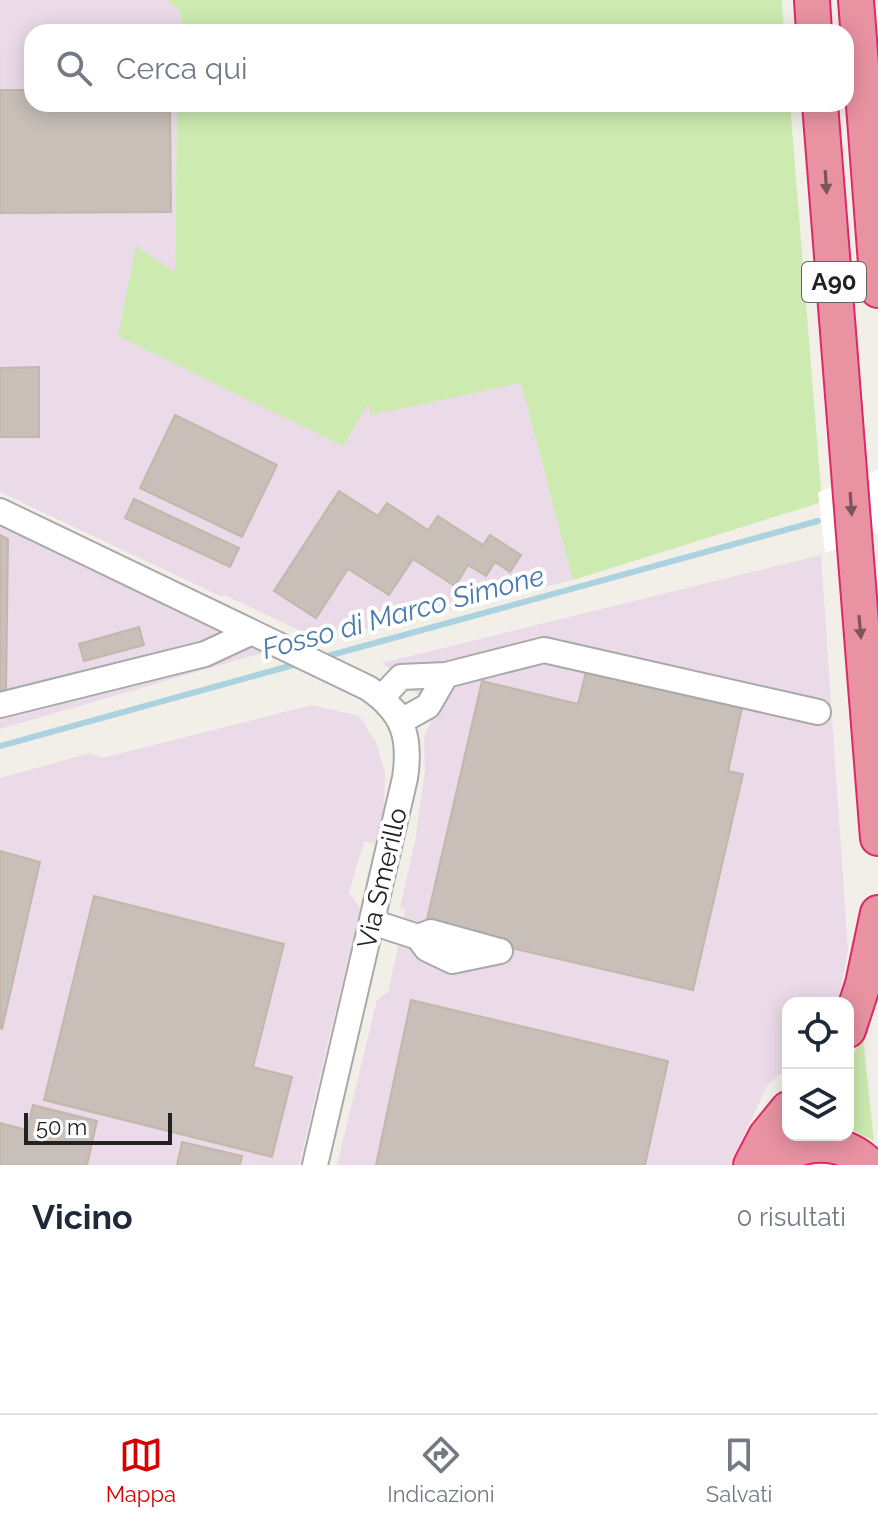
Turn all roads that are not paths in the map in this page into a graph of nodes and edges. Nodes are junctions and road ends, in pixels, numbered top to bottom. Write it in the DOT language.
graph roads {
  1 [pos="812,0"];
  2 [pos="856,0"];
  3 [pos="814,24"];
  4 [pos="821,112"];
  5 [pos="878,290"];
  6 [pos="0,511"];
  7 [pos="250,633"];
  8 [pos="387,704"];
  9 [pos="0,705"];
  10 [pos="818,712"];
  11 [pos="878,838"];
  12 [pos="878,913"];
  13 [pos="372,922"];
  14 [pos="418,937"];
  15 [pos="854,1012"];
  16 [pos="782,1116"];
  17 [pos="315,1165"];
  18 [pos="751,1165"];
  19 [pos="773,1165"];
  20 [pos="869,1165"];
  1 -- 3 [label="highway"];
  2 -- 5 [label="highway, A90"];
  4 -- 11 [label="highway, A90, one-way"];
  6 -- 7 [label="street, Via Smerillo"];
  7 -- 8 [label="street, Via Smerillo"];
  7 -- 9 [label="street"];
  8 -- 10 [label="street"];
  8 -- 13 [label="street, Via Smerillo"];
  12 -- 15 [label="highway"];
  13 -- 14 [label="street"];
  13 -- 17 [label="street, Via Smerillo"];
  16 -- 18 [label="highway"];
  19 -- 20 [label="highway"];
}
